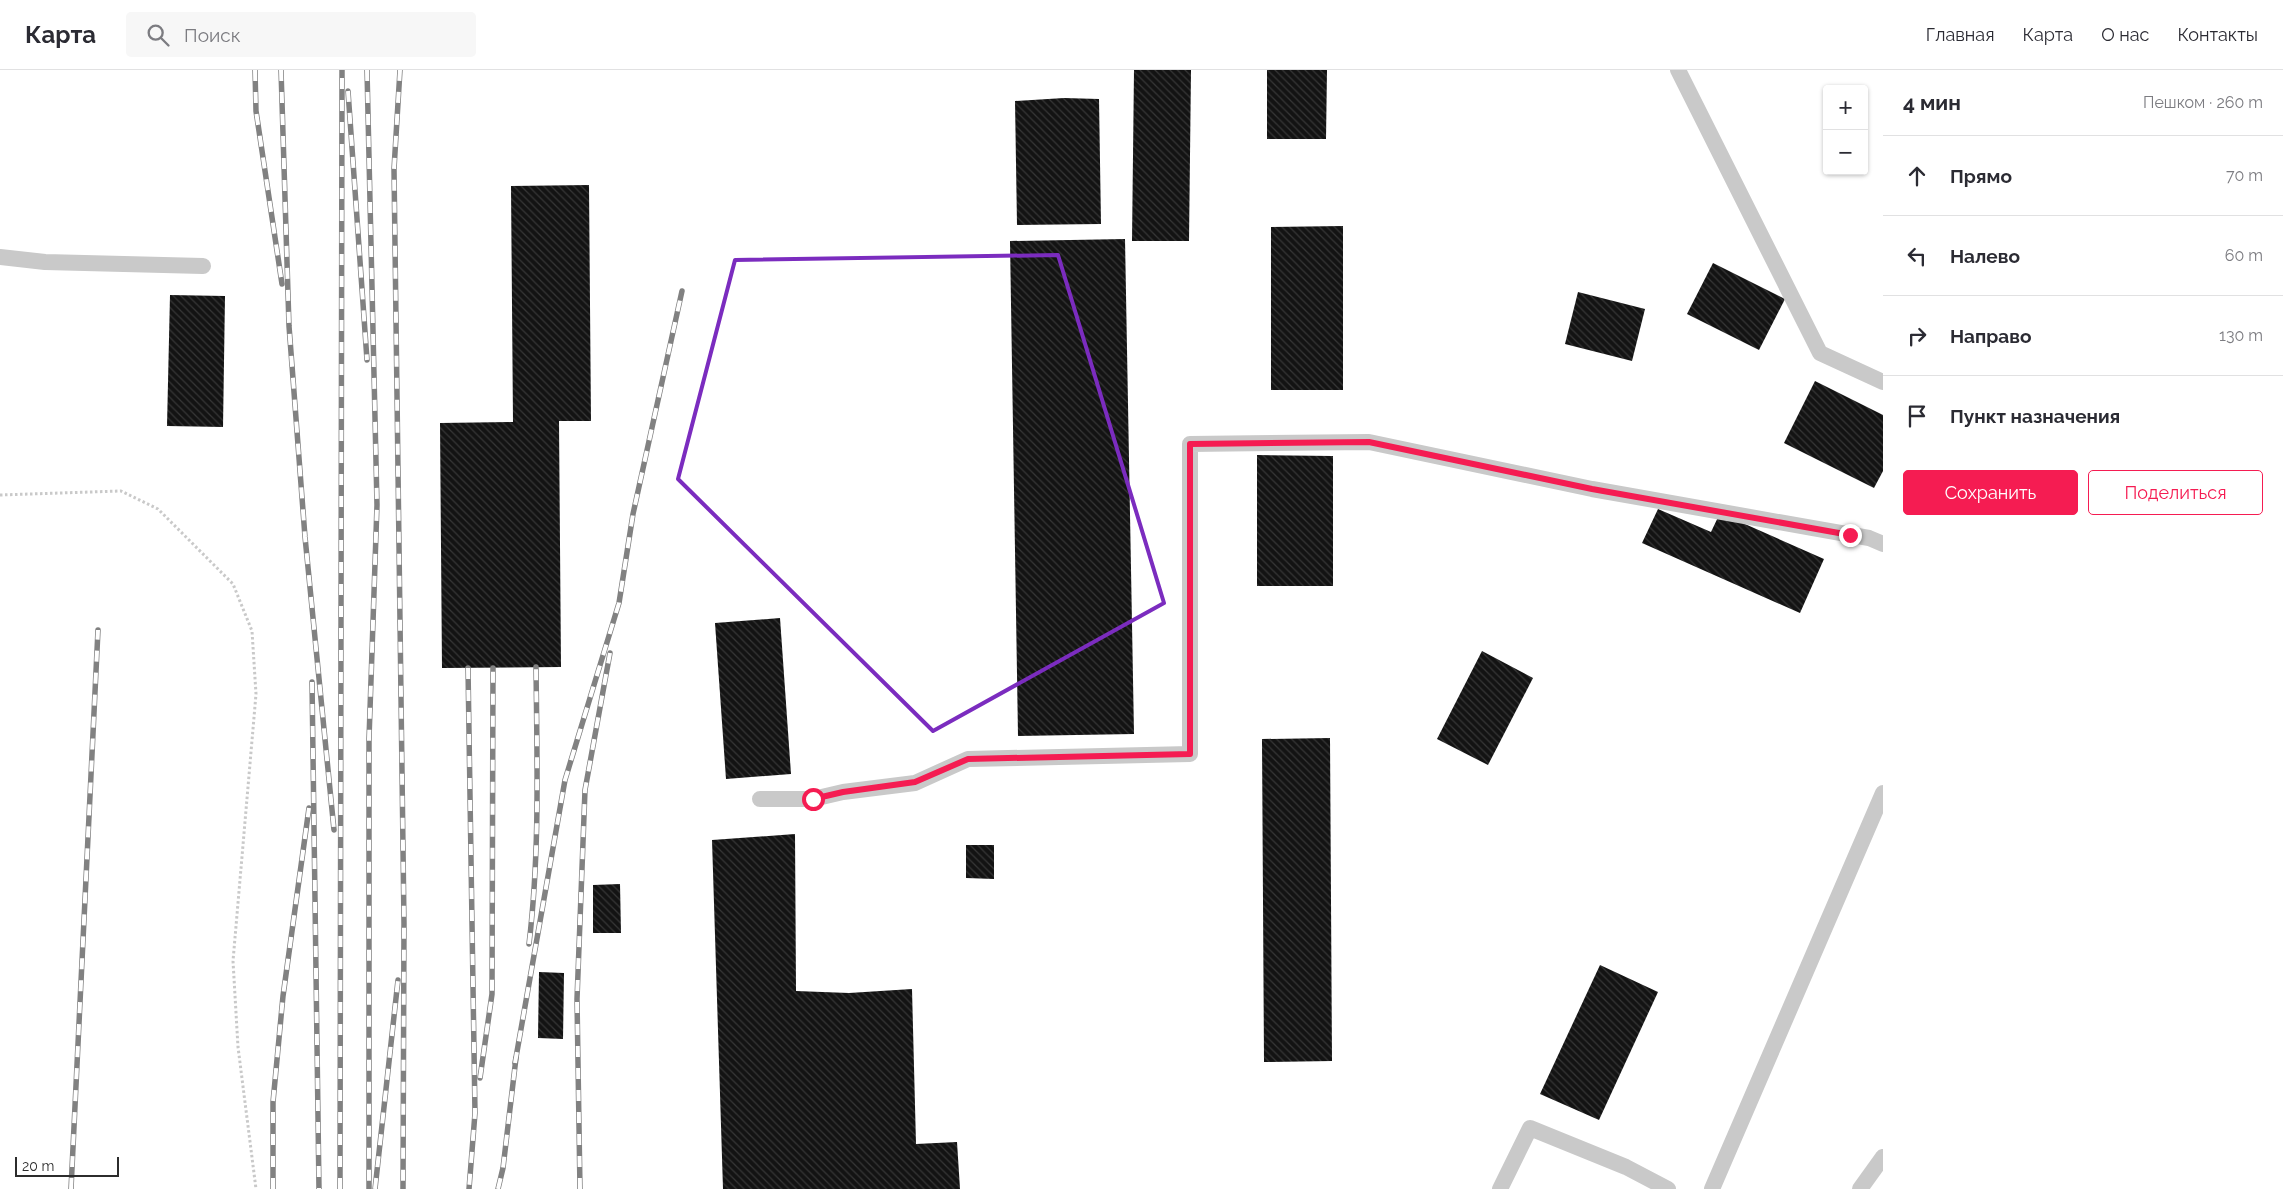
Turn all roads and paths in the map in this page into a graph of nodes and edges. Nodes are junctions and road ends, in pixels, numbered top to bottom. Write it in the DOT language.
graph roads {
  1 [pos="1678,70"];
  2 [pos="0,257"];
  3 [pos="203,266"];
  4 [pos="1883,382"];
  5 [pos="0,495"];
  6 [pos="1883,544"];
  7 [pos="1883,793"];
  8 [pos="760,798"];
  9 [pos="1883,1157"];
  10 [pos="256,1189"];
  11 [pos="1500,1189"];
  12 [pos="1668,1189"];
  13 [pos="1712,1189"];
  14 [pos="1860,1189"];
  1 -- 4 [label="lane"];
  2 -- 3 [label="lane"];
  5 -- 10 [label="path"];
  6 -- 8 [label="lane"];
  7 -- 13 [label="lane"];
  9 -- 14 [label="lane"];
  11 -- 12 [label="lane"];
}
